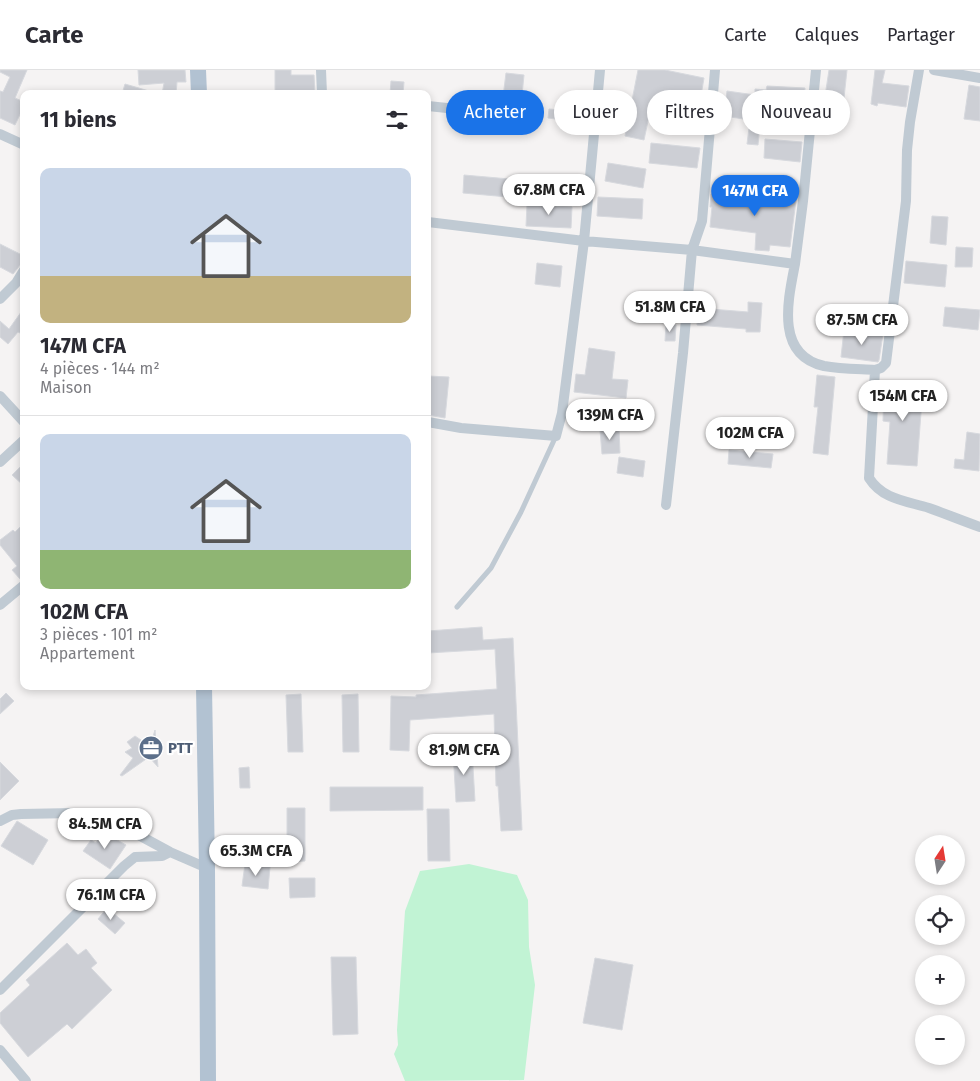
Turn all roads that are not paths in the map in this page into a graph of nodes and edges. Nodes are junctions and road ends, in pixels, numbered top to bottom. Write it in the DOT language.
graph roads {
  1 [pos="198,70"];
  2 [pos="321,70"];
  3 [pos="600,70"];
  4 [pos="715,70"];
  5 [pos="816,70"];
  6 [pos="919,70"];
  7 [pos="934,70"];
  8 [pos="980,78"];
  9 [pos="199,90"];
  10 [pos="322,90"];
  11 [pos="431,106"];
  12 [pos="446,108"];
  13 [pos="0,134"];
  14 [pos="20,143"];
  15 [pos="431,222"];
  16 [pos="584,241"];
  17 [pos="692,250"];
  18 [pos="794,264"];
  19 [pos="20,276"];
  20 [pos="0,299"];
  21 [pos="875,370"];
  22 [pos="0,396"];
  23 [pos="20,418"];
  24 [pos="431,423"];
  25 [pos="556,436"];
  26 [pos="20,444"];
  27 [pos="0,462"];
  28 [pos="666,504"];
  29 [pos="980,527"];
  30 [pos="20,588"];
  31 [pos="0,605"];
  32 [pos="457,608"];
  33 [pos="204,690"];
  34 [pos="0,821"];
  35 [pos="170,852"];
  36 [pos="207,868"];
  37 [pos="0,990"];
  38 [pos="1,1052"];
  39 [pos="26,1081"];
  40 [pos="208,1081"];
  1 -- 9 [label="main road"];
  2 -- 10 [label="street"];
  3 -- 16 [label="street"];
  4 -- 17 [label="street"];
  5 -- 18 [label="street"];
  6 -- 21 [label="street"];
  7 -- 8 [label="street"];
  11 -- 12 [label="street"];
  13 -- 14 [label="street"];
  15 -- 16 [label="street"];
  16 -- 17 [label="street"];
  16 -- 25 [label="street"];
  17 -- 18 [label="street"];
  17 -- 28 [label="street"];
  18 -- 21 [label="street"];
  19 -- 20 [label="street"];
  21 -- 29 [label="street"];
  22 -- 23 [label="street"];
  24 -- 25 [label="street"];
  25 -- 32 [label="lane"];
  26 -- 27 [label="street"];
  30 -- 31 [label="street"];
  33 -- 36 [label="main road"];
  34 -- 35 [label="street"];
  35 -- 36 [label="street"];
  35 -- 37 [label="street"];
  36 -- 40 [label="main road"];
  38 -- 39 [label="street"];
}
